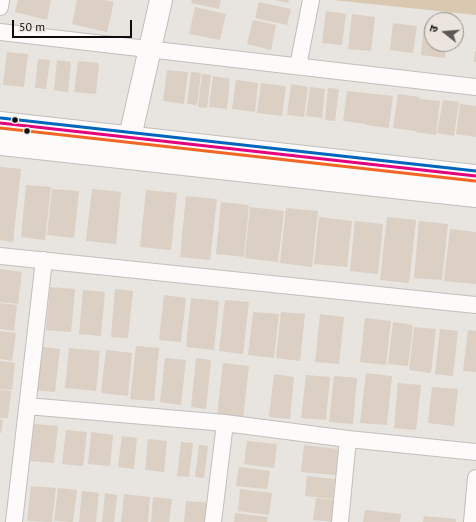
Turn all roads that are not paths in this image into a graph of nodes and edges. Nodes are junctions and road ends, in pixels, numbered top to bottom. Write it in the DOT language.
graph roads {
  1 [pos="1,0"];
  2 [pos="160,0"];
  3 [pos="311,0"];
  4 [pos="0,6"];
  5 [pos="0,32"];
  6 [pos="150,50"];
  7 [pos="298,66"];
  8 [pos="476,87"];
  9 [pos="0,123"];
  10 [pos="130,137"];
  11 [pos="0,144"];
  12 [pos="476,176"];
  13 [pos="476,196"];
  14 [pos="0,256"];
  15 [pos="44,260"];
  16 [pos="476,305"];
  17 [pos="27,406"];
  18 [pos="225,423"];
  19 [pos="348,439"];
  20 [pos="476,452"];
  21 [pos="476,478"];
  22 [pos="14,522"];
  23 [pos="212,522"];
  24 [pos="340,522"];
  25 [pos="472,522"];
  1 -- 4 [label="street"];
  2 -- 6 [label="street"];
  3 -- 7 [label="street"];
  5 -- 6 [label="street"];
  6 -- 7 [label="street"];
  6 -- 10 [label="street"];
  7 -- 8 [label="street"];
  9 -- 10 [label="street"];
  10 -- 12 [label="street"];
  11 -- 13 [label="street"];
  14 -- 15 [label="street"];
  15 -- 16 [label="street"];
  15 -- 17 [label="street"];
  17 -- 18 [label="street"];
  17 -- 22 [label="street"];
  18 -- 19 [label="street"];
  18 -- 23 [label="street"];
  19 -- 20 [label="street"];
  19 -- 24 [label="street"];
  21 -- 25 [label="street"];
}
